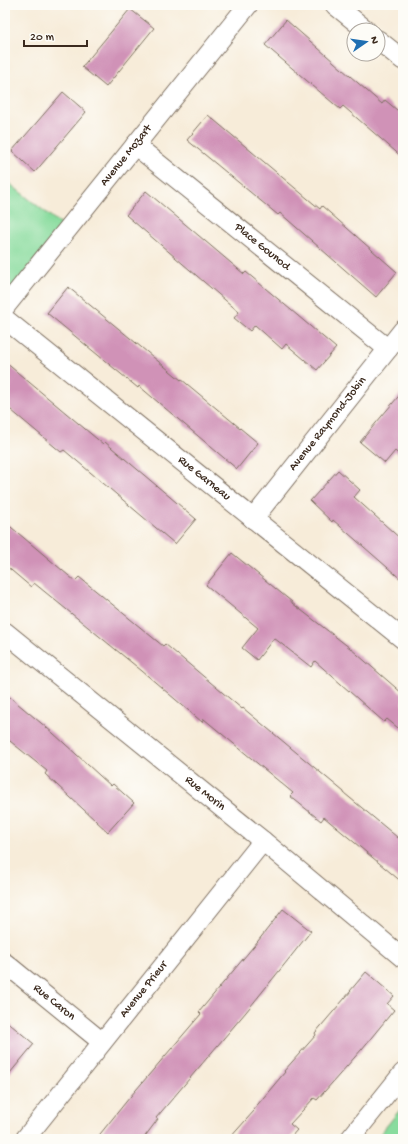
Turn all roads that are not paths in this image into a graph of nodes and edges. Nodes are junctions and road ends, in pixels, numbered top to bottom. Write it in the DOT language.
graph roads {
  1 [pos="248,5"];
  2 [pos="335,5"];
  3 [pos="356,22"];
  4 [pos="386,46"];
  5 [pos="403,60"];
  6 [pos="135,145"];
  7 [pos="5,307"];
  8 [pos="5,320"];
  9 [pos="403,330"];
  10 [pos="388,348"];
  11 [pos="253,518"];
  12 [pos="5,632"];
  13 [pos="403,639"];
  14 [pos="263,840"];
  15 [pos="403,958"];
  16 [pos="5,963"];
  17 [pos="102,1042"];
  18 [pos="403,1073"];
  19 [pos="25,1139"];
  20 [pos="350,1139"];
  1 -- 6 [label="street, Avenue Mozart"];
  2 -- 3 [label="street"];
  4 -- 5 [label="street"];
  6 -- 7 [label="street, Avenue Mozart"];
  6 -- 10 [label="street, Place Gounod"];
  8 -- 11 [label="street, Rue Garneau"];
  9 -- 10 [label="street, Avenue Raymond-Jobin"];
  10 -- 11 [label="street, Avenue Raymond-Jobin"];
  11 -- 13 [label="street, Rue Garneau"];
  12 -- 14 [label="street, Rue Morin"];
  14 -- 15 [label="street, Rue Morin"];
  14 -- 17 [label="street, Avenue Prieur"];
  16 -- 17 [label="street, Rue Caron"];
  17 -- 19 [label="street, Avenue Prieur"];
  18 -- 20 [label="street"];
}
